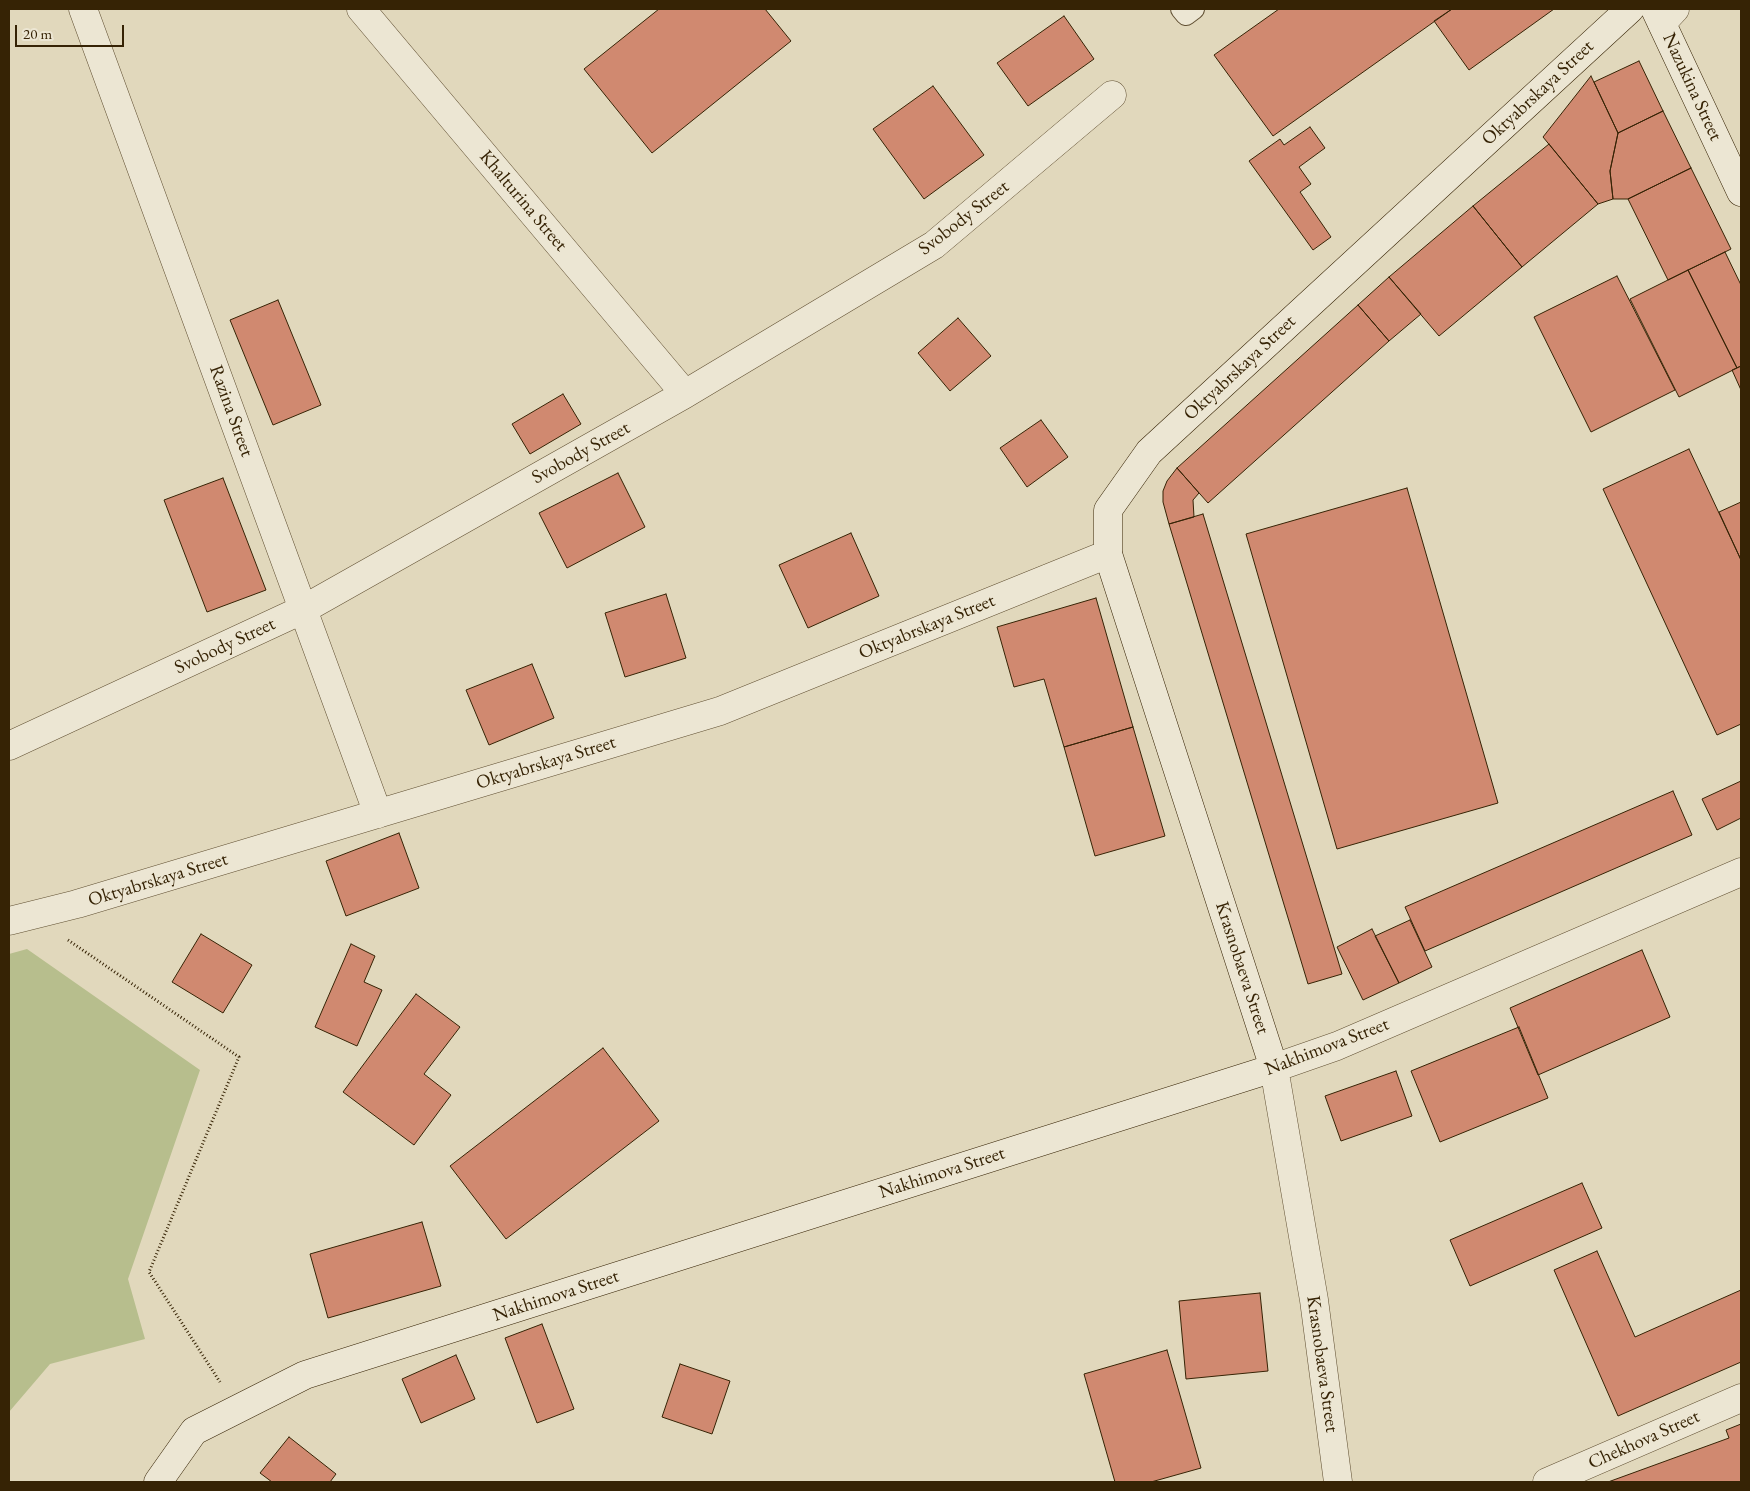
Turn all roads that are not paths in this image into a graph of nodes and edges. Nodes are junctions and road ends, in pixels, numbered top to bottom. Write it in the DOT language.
graph roads {
  1 [pos="83,9"];
  2 [pos="361,9"];
  3 [pos="1181,9"];
  4 [pos="1194,9"];
  5 [pos="1630,9"];
  6 [pos="1664,13"];
  7 [pos="1112,95"];
  8 [pos="1741,192"];
  9 [pos="685,394"];
  10 [pos="1108,554"];
  11 [pos="304,609"];
  12 [pos="9,746"];
  13 [pos="378,814"];
  14 [pos="1741,872"];
  15 [pos="21,918"];
  16 [pos="1274,1068"];
  17 [pos="1741,1398"];
  18 [pos="158,1482"];
  19 [pos="1338,1482"];
  20 [pos="1547,1482"];
  1 -- 11 [label="street, Razina Street"];
  2 -- 9 [label="street, Khalturina Street"];
  3 -- 4 [label="lane"];
  5 -- 10 [label="street, Oktyabrskaya Street"];
  6 -- 8 [label="street, Nazukina Street"];
  7 -- 9 [label="street, Svobody Street"];
  9 -- 11 [label="street, Svobody Street"];
  10 -- 13 [label="street, Oktyabrskaya Street"];
  10 -- 16 [label="street, Krasnobaeva Street"];
  11 -- 12 [label="street, Svobody Street"];
  11 -- 13 [label="street, Razina Street"];
  13 -- 15 [label="street, Oktyabrskaya Street"];
  14 -- 16 [label="street, Nakhimova Street"];
  16 -- 18 [label="street, Nakhimova Street"];
  16 -- 19 [label="street, Krasnobaeva Street"];
  17 -- 20 [label="street, Chekhova Street"];
}
